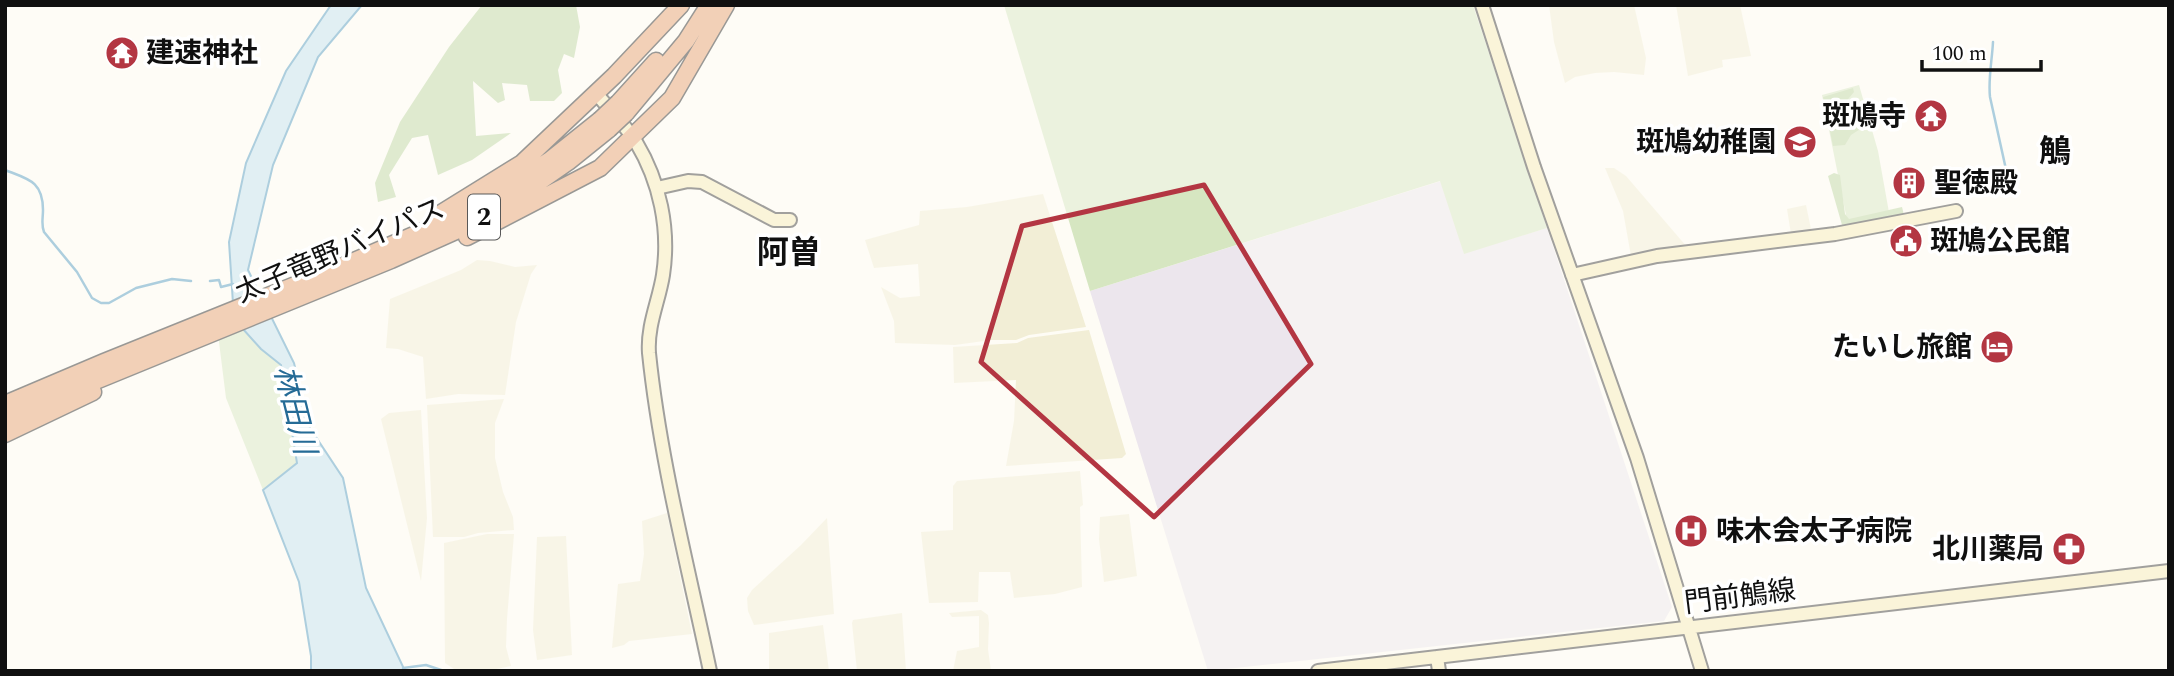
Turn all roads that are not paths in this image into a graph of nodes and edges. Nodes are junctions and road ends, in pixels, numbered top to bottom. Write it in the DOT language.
graph roads {
  1 [pos="681,5"];
  2 [pos="697,5"];
  3 [pos="709,5"];
  4 [pos="726,5"];
  5 [pos="1482,5"];
  6 [pos="596,93"];
  7 [pos="622,108"];
  8 [pos="604,124"];
  9 [pos="633,138"];
  10 [pos="657,188"];
  11 [pos="1955,211"];
  12 [pos="790,220"];
  13 [pos="391,260"];
  14 [pos="345,272"];
  15 [pos="1572,275"];
  16 [pos="207,328"];
  17 [pos="5,396"];
  18 [pos="40,398"];
  19 [pos="5,404"];
  20 [pos="5,418"];
  21 [pos="5,434"];
  22 [pos="2169,571"];
  23 [pos="1689,627"];
  24 [pos="1437,657"];
  25 [pos="710,671"];
  26 [pos="1318,671"];
  27 [pos="1439,671"];
  28 [pos="1702,671"];
  1 -- 6 [label="highway"];
  2 -- 7 [label="highway, 太子竜野バイパス / 2"];
  3 -- 7 [label="highway, 太子竜野バイパス / 2"];
  4 -- 9 [label="highway"];
  5 -- 15 [label="street"];
  6 -- 9 [label="street"];
  6 -- 14 [label="highway"];
  7 -- 8 [label="highway, 太子竜野バイパス / 2, bridge"];
  8 -- 13 [label="highway, 太子竜野バイパス / 2"];
  8 -- 14 [label="highway, 太子竜野バイパス / 2"];
  9 -- 10 [label="street"];
  9 -- 13 [label="highway"];
  10 -- 12 [label="street"];
  10 -- 25 [label="street"];
  11 -- 15 [label="street"];
  13 -- 14 [label="highway, 太子竜野バイパス / 2"];
  14 -- 16 [label="highway, 太子竜野バイパス / 2"];
  15 -- 23 [label="street"];
  16 -- 18 [label="highway, 太子竜野バイパス / 2"];
  16 -- 18 [label="highway, 太子竜野バイパス / 2"];
  17 -- 18 [label="highway"];
  18 -- 19 [label="highway, 太子竜野バイパス / 2"];
  18 -- 20 [label="highway, 太子竜野バイパス / 2"];
  18 -- 21 [label="highway"];
  22 -- 23 [label="street, 門前鵤線"];
  23 -- 24 [label="street, 門前鵤線"];
  23 -- 28 [label="street"];
  24 -- 26 [label="street, 門前鵤線"];
  24 -- 27 [label="street"];
}
